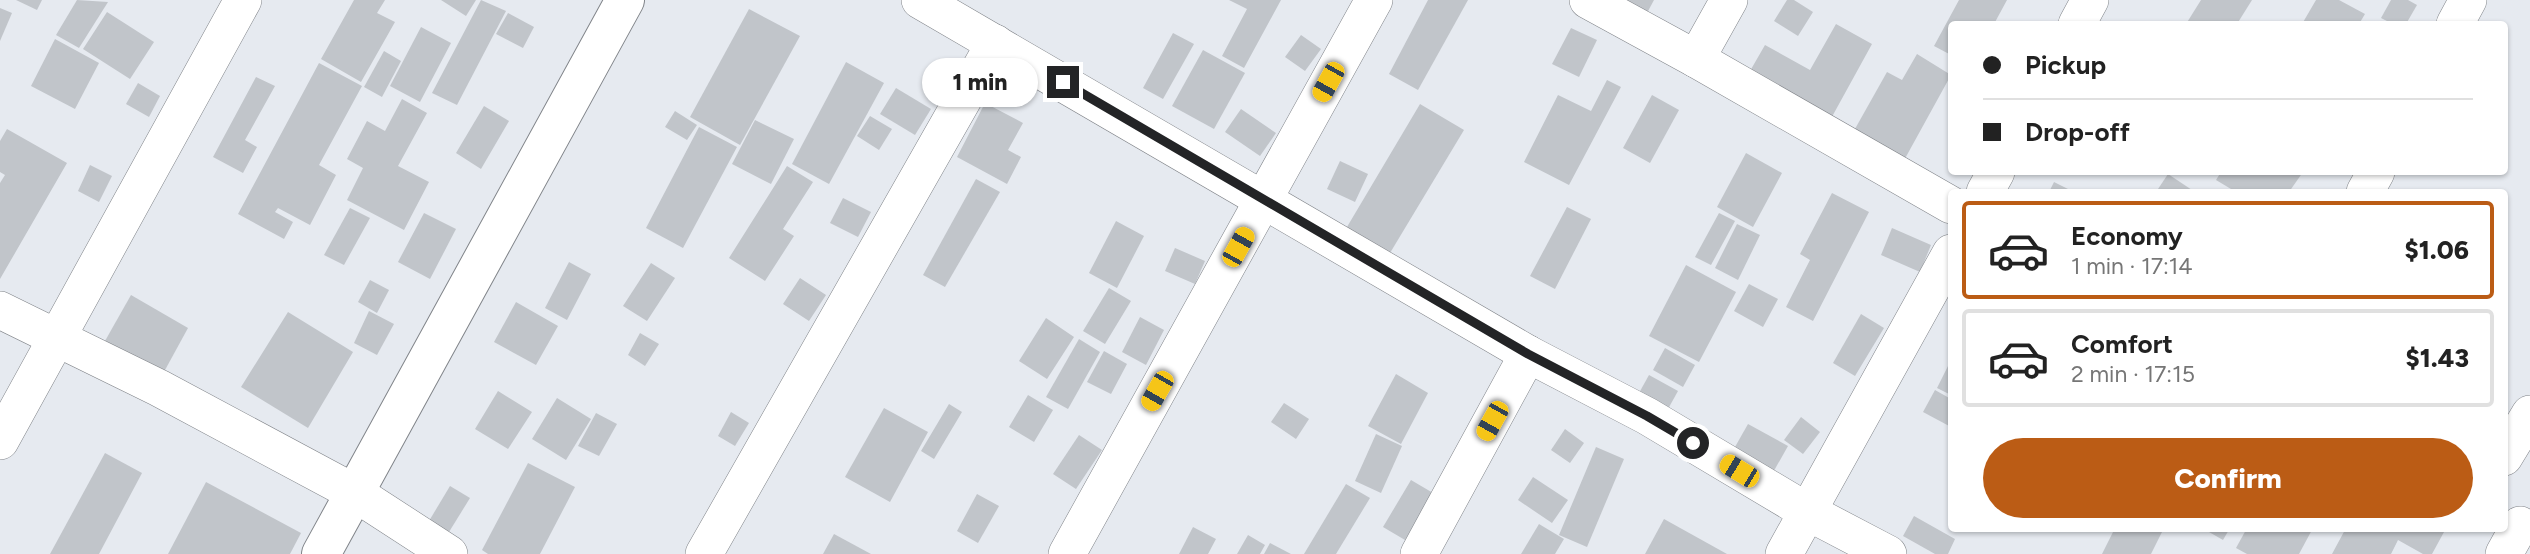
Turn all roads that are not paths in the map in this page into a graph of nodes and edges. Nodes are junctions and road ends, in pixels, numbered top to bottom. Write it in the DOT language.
graph roads {
  1 [pos="243,0"];
  2 [pos="625,0"];
  3 [pos="920,0"];
  4 [pos="1374,0"];
  5 [pos="1588,0"];
  6 [pos="1729,0"];
  7 [pos="2090,0"];
  8 [pos="2468,0"];
  9 [pos="2079,21"];
  10 [pos="2457,21"];
  11 [pos="995,43"];
  12 [pos="1696,58"];
  13 [pos="1264,200"];
  14 [pos="1948,203"];
  15 [pos="1948,258"];
  16 [pos="0,310"];
  17 [pos="56,340"];
  18 [pos="1528,354"];
  19 [pos="2530,414"];
  20 [pos="0,441"];
  21 [pos="2508,450"];
  22 [pos="355,493"];
  23 [pos="1808,512"];
  24 [pos="321,554"];
  25 [pos="449,554"];
  26 [pos="704,554"];
  27 [pos="1067,554"];
  28 [pos="1419,554"];
  29 [pos="1784,554"];
  30 [pos="1888,554"];
  1 -- 17 [label="street"];
  2 -- 22 [label="street"];
  3 -- 11 [label="street"];
  4 -- 13 [label="street"];
  5 -- 12 [label="street"];
  6 -- 12 [label="street"];
  7 -- 9 [label="street"];
  8 -- 10 [label="street"];
  11 -- 13 [label="street"];
  11 -- 26 [label="street"];
  12 -- 14 [label="street"];
  13 -- 18 [label="street"];
  13 -- 27 [label="street"];
  15 -- 23 [label="street"];
  16 -- 17 [label="street"];
  17 -- 20 [label="street"];
  17 -- 22 [label="street"];
  18 -- 23 [label="street"];
  18 -- 28 [label="street"];
  19 -- 21 [label="street"];
  22 -- 24 [label="street"];
  22 -- 25 [label="street"];
  23 -- 29 [label="street"];
  23 -- 30 [label="street"];
}
